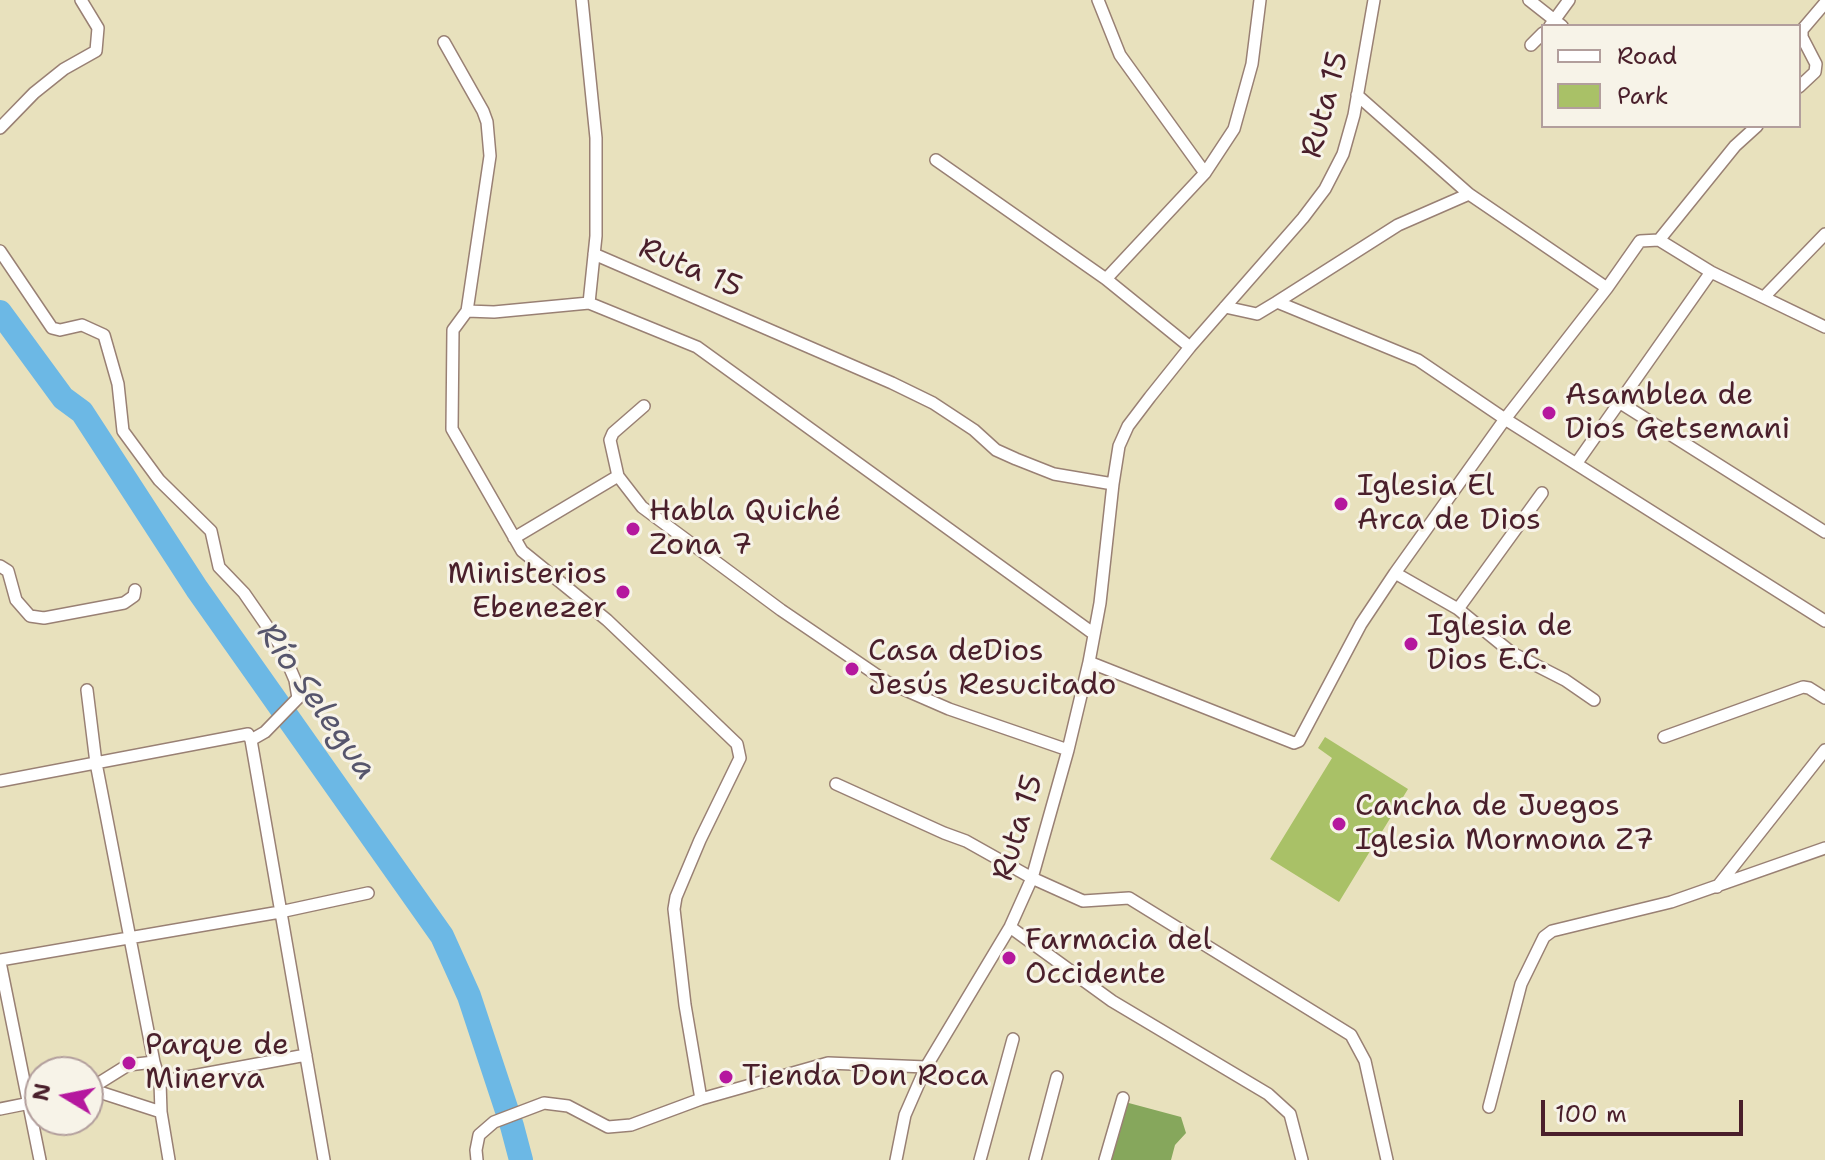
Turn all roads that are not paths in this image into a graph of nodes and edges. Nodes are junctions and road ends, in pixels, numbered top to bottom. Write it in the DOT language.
graph roads {
  1 [pos="81,0"];
  2 [pos="582,0"];
  3 [pos="1098,0"];
  4 [pos="1260,0"];
  5 [pos="1374,0"];
  6 [pos="1529,0"];
  7 [pos="1569,0"];
  8 [pos="1825,3"];
  9 [pos="1556,24"];
  10 [pos="1801,30"];
  11 [pos="1541,35"];
  12 [pos="444,42"];
  13 [pos="1531,45"];
  14 [pos="1801,85"];
  15 [pos="1357,95"];
  16 [pos="0,128"];
  17 [pos="1755,128"];
  18 [pos="936,160"];
  19 [pos="1205,173"];
  20 [pos="1469,194"];
  21 [pos="1825,234"];
  22 [pos="1659,240"];
  23 [pos="0,251"];
  24 [pos="594,254"];
  25 [pos="1711,272"];
  26 [pos="1106,279"];
  27 [pos="1607,288"];
  28 [pos="1764,297"];
  29 [pos="1277,302"];
  30 [pos="589,303"];
  31 [pos="1225,307"];
  32 [pos="467,311"];
  33 [pos="1825,327"];
  34 [pos="1190,347"];
  35 [pos="1619,402"];
  36 [pos="644,406"];
  37 [pos="1505,419"];
  38 [pos="1576,464"];
  39 [pos="618,476"];
  40 [pos="1113,484"];
  41 [pos="1542,493"];
  42 [pos="1825,532"];
  43 [pos="514,538"];
  44 [pos="0,566"];
  45 [pos="1395,573"];
  46 [pos="135,590"];
  47 [pos="1458,609"];
  48 [pos="1825,621"];
  49 [pos="1094,634"];
  50 [pos="1089,662"];
  51 [pos="87,690"];
  52 [pos="1825,698"];
  53 [pos="1594,700"];
  54 [pos="1664,737"];
  55 [pos="251,740"];
  56 [pos="1068,750"];
  57 [pos="1825,750"];
  58 [pos="96,763"];
  59 [pos="0,781"];
  60 [pos="836,784"];
  61 [pos="1825,848"];
  62 [pos="1032,878"];
  63 [pos="1717,887"];
  64 [pos="368,893"];
  65 [pos="280,912"];
  66 [pos="1010,927"];
  67 [pos="130,936"];
  68 [pos="0,961"];
  69 [pos="1013,1039"];
  70 [pos="306,1055"];
  71 [pos="24,1061"];
  72 [pos="154,1062"];
  73 [pos="926,1067"];
  74 [pos="1057,1077"];
  75 [pos="104,1080"];
  76 [pos="160,1082"];
  77 [pos="104,1095"];
  78 [pos="1123,1098"];
  79 [pos="701,1099"];
  80 [pos="24,1104"];
  81 [pos="1489,1107"];
  82 [pos="0,1109"];
  83 [pos="161,1112"];
  84 [pos="38,1136"];
  85 [pos="40,1160"];
  86 [pos="169,1160"];
  87 [pos="324,1160"];
  88 [pos="477,1160"];
  89 [pos="896,1160"];
  90 [pos="980,1160"];
  91 [pos="1035,1160"];
  92 [pos="1105,1160"];
  93 [pos="1302,1160"];
  94 [pos="1387,1160"];
  1 -- 16 [label="street"];
  2 -- 24 [label="street"];
  3 -- 19 [label="street"];
  4 -- 19 [label="street"];
  5 -- 15 [label="street, Ruta 15"];
  6 -- 9 [label="street"];
  7 -- 9 [label="street"];
  8 -- 10 [label="street"];
  10 -- 14 [label="street"];
  11 -- 13 [label="street"];
  12 -- 32 [label="street"];
  15 -- 20 [label="street"];
  15 -- 31 [label="street, Ruta 15"];
  17 -- 22 [label="street"];
  18 -- 26 [label="street"];
  19 -- 26 [label="street"];
  20 -- 27 [label="street"];
  20 -- 29 [label="street"];
  21 -- 28 [label="street"];
  22 -- 25 [label="street"];
  22 -- 27 [label="street"];
  23 -- 55 [label="street"];
  24 -- 30 [label="street"];
  24 -- 40 [label="street, Ruta 15"];
  25 -- 28 [label="street"];
  25 -- 35 [label="street"];
  26 -- 34 [label="street"];
  27 -- 37 [label="street"];
  28 -- 33 [label="street"];
  29 -- 31 [label="street"];
  29 -- 37 [label="street"];
  30 -- 32 [label="street"];
  30 -- 49 [label="street"];
  31 -- 34 [label="street, Ruta 15"];
  32 -- 43 [label="street"];
  34 -- 40 [label="street, Ruta 15"];
  35 -- 38 [label="street"];
  35 -- 42 [label="street"];
  36 -- 39 [label="street"];
  37 -- 38 [label="street"];
  37 -- 45 [label="street"];
  38 -- 48 [label="street"];
  39 -- 43 [label="street"];
  39 -- 56 [label="street"];
  40 -- 49 [label="street, Ruta 15"];
  41 -- 47 [label="street"];
  43 -- 79 [label="street"];
  44 -- 46 [label="street"];
  45 -- 47 [label="street"];
  45 -- 50 [label="street"];
  47 -- 53 [label="street"];
  49 -- 50 [label="street, Ruta 15"];
  50 -- 56 [label="street, Ruta 15"];
  51 -- 58 [label="street"];
  52 -- 54 [label="street"];
  55 -- 58 [label="street"];
  55 -- 65 [label="street"];
  56 -- 62 [label="street, Ruta 15"];
  57 -- 63 [label="street"];
  58 -- 59 [label="street"];
  58 -- 67 [label="street"];
  60 -- 62 [label="street"];
  61 -- 63 [label="street"];
  62 -- 66 [label="street, Ruta 15"];
  62 -- 94 [label="street"];
  63 -- 81 [label="street"];
  64 -- 65 [label="street"];
  65 -- 67 [label="street"];
  65 -- 70 [label="street"];
  66 -- 73 [label="street, Ruta 15"];
  66 -- 93 [label="street"];
  67 -- 68 [label="street"];
  67 -- 72 [label="street"];
  68 -- 71 [label="street"];
  69 -- 90 [label="street"];
  70 -- 76 [label="street"];
  70 -- 87 [label="street"];
  72 -- 75 [label="street"];
  72 -- 76 [label="street"];
  73 -- 79 [label="street"];
  73 -- 89 [label="street, Ruta 15"];
  74 -- 91 [label="street"];
  76 -- 83 [label="street"];
  77 -- 83 [label="street"];
  78 -- 92 [label="street"];
  79 -- 88 [label="street"];
  80 -- 82 [label="street"];
  83 -- 86 [label="street"];
  84 -- 85 [label="street"];
}
